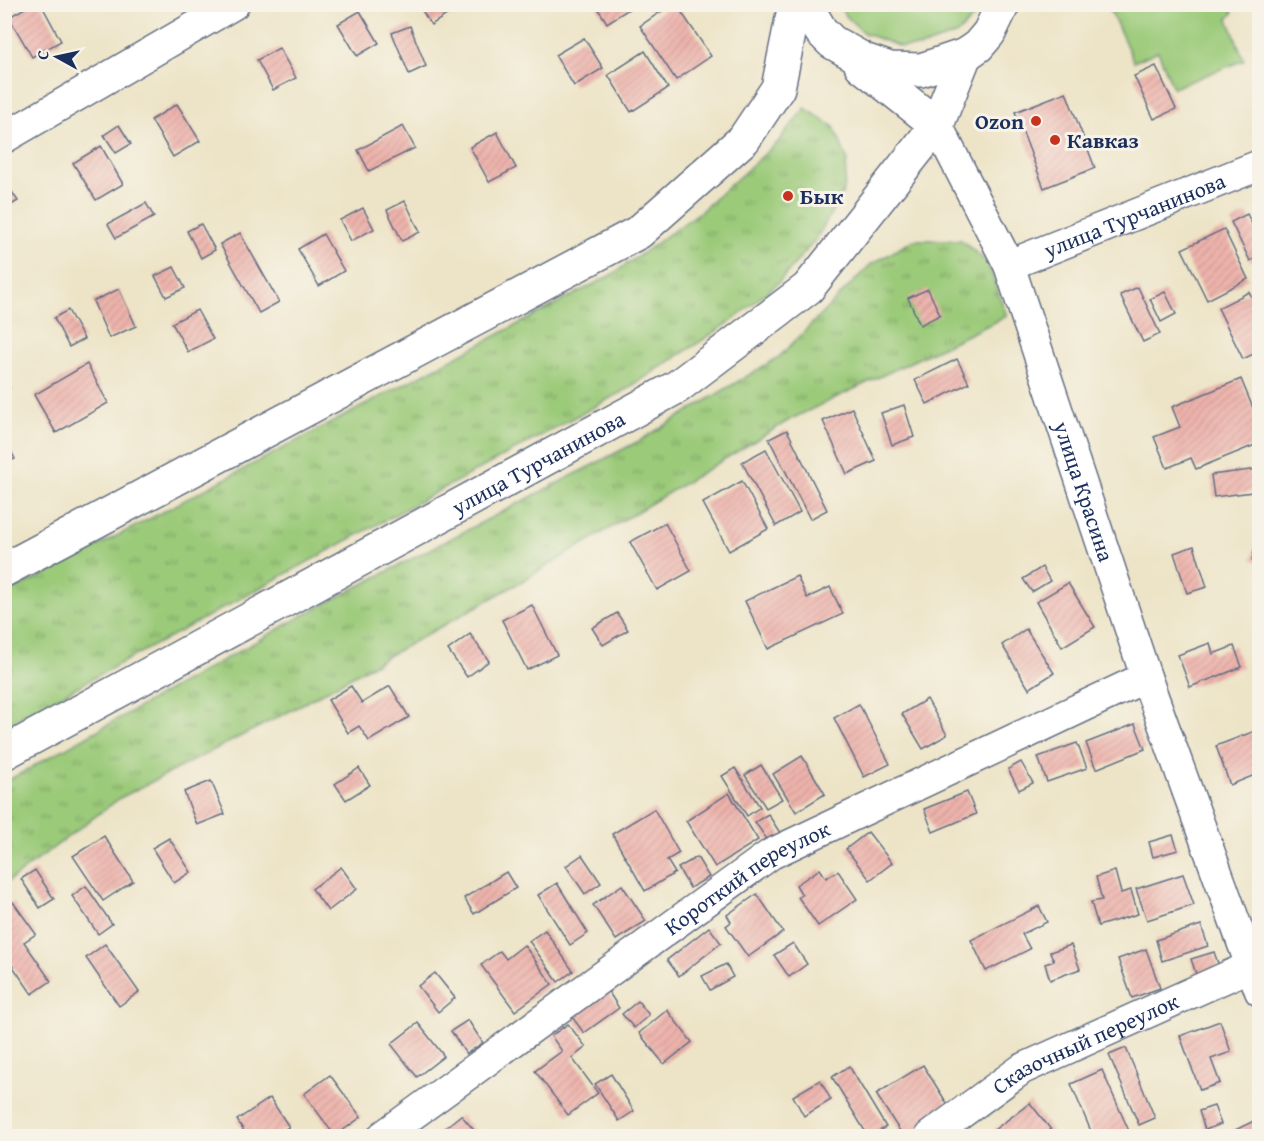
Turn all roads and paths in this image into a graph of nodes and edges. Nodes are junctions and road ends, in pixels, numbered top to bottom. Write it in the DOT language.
graph roads {
  1 [pos="234,4"];
  2 [pos="795,4"];
  3 [pos="807,4"];
  4 [pos="1013,4"];
  5 [pos="996,19"];
  6 [pos="832,42"];
  7 [pos="965,55"];
  8 [pos="937,125"];
  9 [pos="4,138"];
  10 [pos="1260,165"];
  11 [pos="1009,265"];
  12 [pos="4,570"];
  13 [pos="1146,677"];
  14 [pos="4,753"];
  15 [pos="1255,978"];
  16 [pos="383,1137"];
  17 [pos="930,1137"];
  1 -- 9 [label="street"];
  2 -- 12 [label="street"];
  3 -- 6 [label="street"];
  4 -- 5 [label="street"];
  5 -- 7 [label="street"];
  6 -- 7 [label="street"];
  6 -- 8 [label="street, улица Красина"];
  7 -- 8 [label="street, улица Турчанинова"];
  8 -- 11 [label="street, улица Красина"];
  8 -- 14 [label="street, улица Турчанинова"];
  10 -- 11 [label="street, улица Турчанинова"];
  11 -- 13 [label="street, улица Красина"];
  13 -- 15 [label="street, улица Красина"];
  13 -- 16 [label="street, Короткий переулок"];
  15 -- 17 [label="street, Сказочный переулок"];
}
